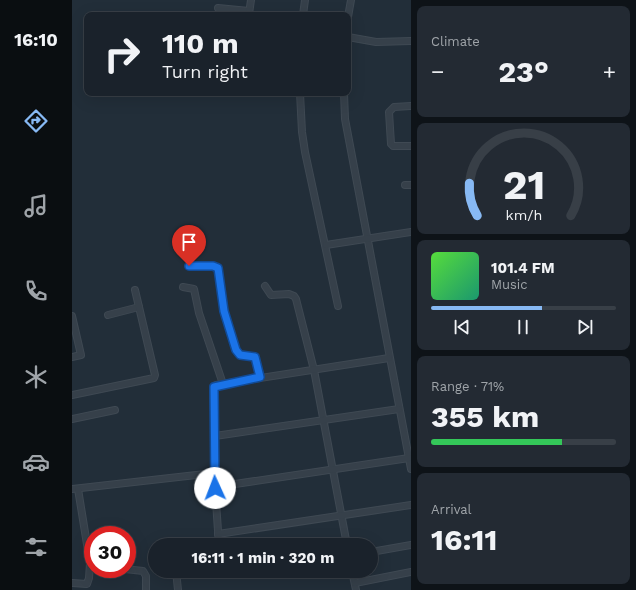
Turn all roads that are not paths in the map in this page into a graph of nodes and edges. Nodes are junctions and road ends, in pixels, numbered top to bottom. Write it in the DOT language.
graph roads {
  1 [pos="251,0"];
  2 [pos="305,0"];
  3 [pos="351,0"];
  4 [pos="218,8"];
  5 [pos="243,12"];
  6 [pos="249,12"];
  7 [pos="303,12"];
  8 [pos="349,12"];
  9 [pos="351,38"];
  10 [pos="411,41"];
  11 [pos="300,96"];
  12 [pos="344,96"];
  13 [pos="411,106"];
  14 [pos="411,146"];
  15 [pos="411,232"];
  16 [pos="367,237"];
  17 [pos="326,245"];
  18 [pos="189,266"];
  19 [pos="266,286"];
  20 [pos="183,287"];
  21 [pos="135,290"];
  22 [pos="338,306"];
  23 [pos="139,307"];
  24 [pos="108,315"];
  25 [pos="72,316"];
  26 [pos="72,357"];
  27 [pos="389,358"];
  28 [pos="314,370"];
  29 [pos="260,377"];
  30 [pos="223,384"];
  31 [pos="72,395"];
  32 [pos="399,409"];
  33 [pos="115,410"];
  34 [pos="72,419"];
  35 [pos="324,421"];
  36 [pos="215,436"];
  37 [pos="409,458"];
  38 [pos="411,469"];
  39 [pos="333,470"];
  40 [pos="214,473"];
  41 [pos="215,488"];
  42 [pos="75,489"];
  43 [pos="411,505"];
  44 [pos="341,515"];
  45 [pos="218,534"];
  46 [pos="218,538"];
  47 [pos="346,538"];
  48 [pos="411,545"];
  49 [pos="378,551"];
  50 [pos="136,570"];
  51 [pos="411,572"];
  52 [pos="177,578"];
  53 [pos="72,584"];
  54 [pos="355,587"];
  55 [pos="146,590"];
  56 [pos="178,590"];
  1 -- 6 [label="street"];
  2 -- 7 [label="street"];
  3 -- 8 [label="street"];
  4 -- 5 [label="street"];
  9 -- 10 [label="street"];
  11 -- 17 [label="street"];
  12 -- 16 [label="street"];
  13 -- 14 [label="street"];
  15 -- 16 [label="street"];
  16 -- 17 [label="street"];
  16 -- 27 [label="street"];
  17 -- 22 [label="street"];
  18 -- 29 [label="street"];
  19 -- 28 [label="street"];
  20 -- 30 [label="street"];
  21 -- 23 [label="street"];
  23 -- 24 [label="street"];
  23 -- 31 [label="street"];
  25 -- 26 [label="street"];
  27 -- 28 [label="street"];
  27 -- 32 [label="street"];
  28 -- 29 [label="street"];
  28 -- 35 [label="street"];
  29 -- 30 [label="street"];
  30 -- 36 [label="street"];
  32 -- 35 [label="street"];
  32 -- 37 [label="street"];
  33 -- 34 [label="street"];
  35 -- 36 [label="street"];
  35 -- 39 [label="street"];
  36 -- 40 [label="street"];
  37 -- 38 [label="street"];
  37 -- 39 [label="street"];
  39 -- 41 [label="street"];
  39 -- 44 [label="street"];
  40 -- 41 [label="street"];
  40 -- 42 [label="street"];
  41 -- 45 [label="street"];
  42 -- 53 [label="street"];
  43 -- 44 [label="street"];
  44 -- 45 [label="street"];
  44 -- 47 [label="street"];
  45 -- 46 [label="street"];
  48 -- 49 [label="street"];
  50 -- 55 [label="street"];
  51 -- 54 [label="street"];
  52 -- 56 [label="street"];
}
